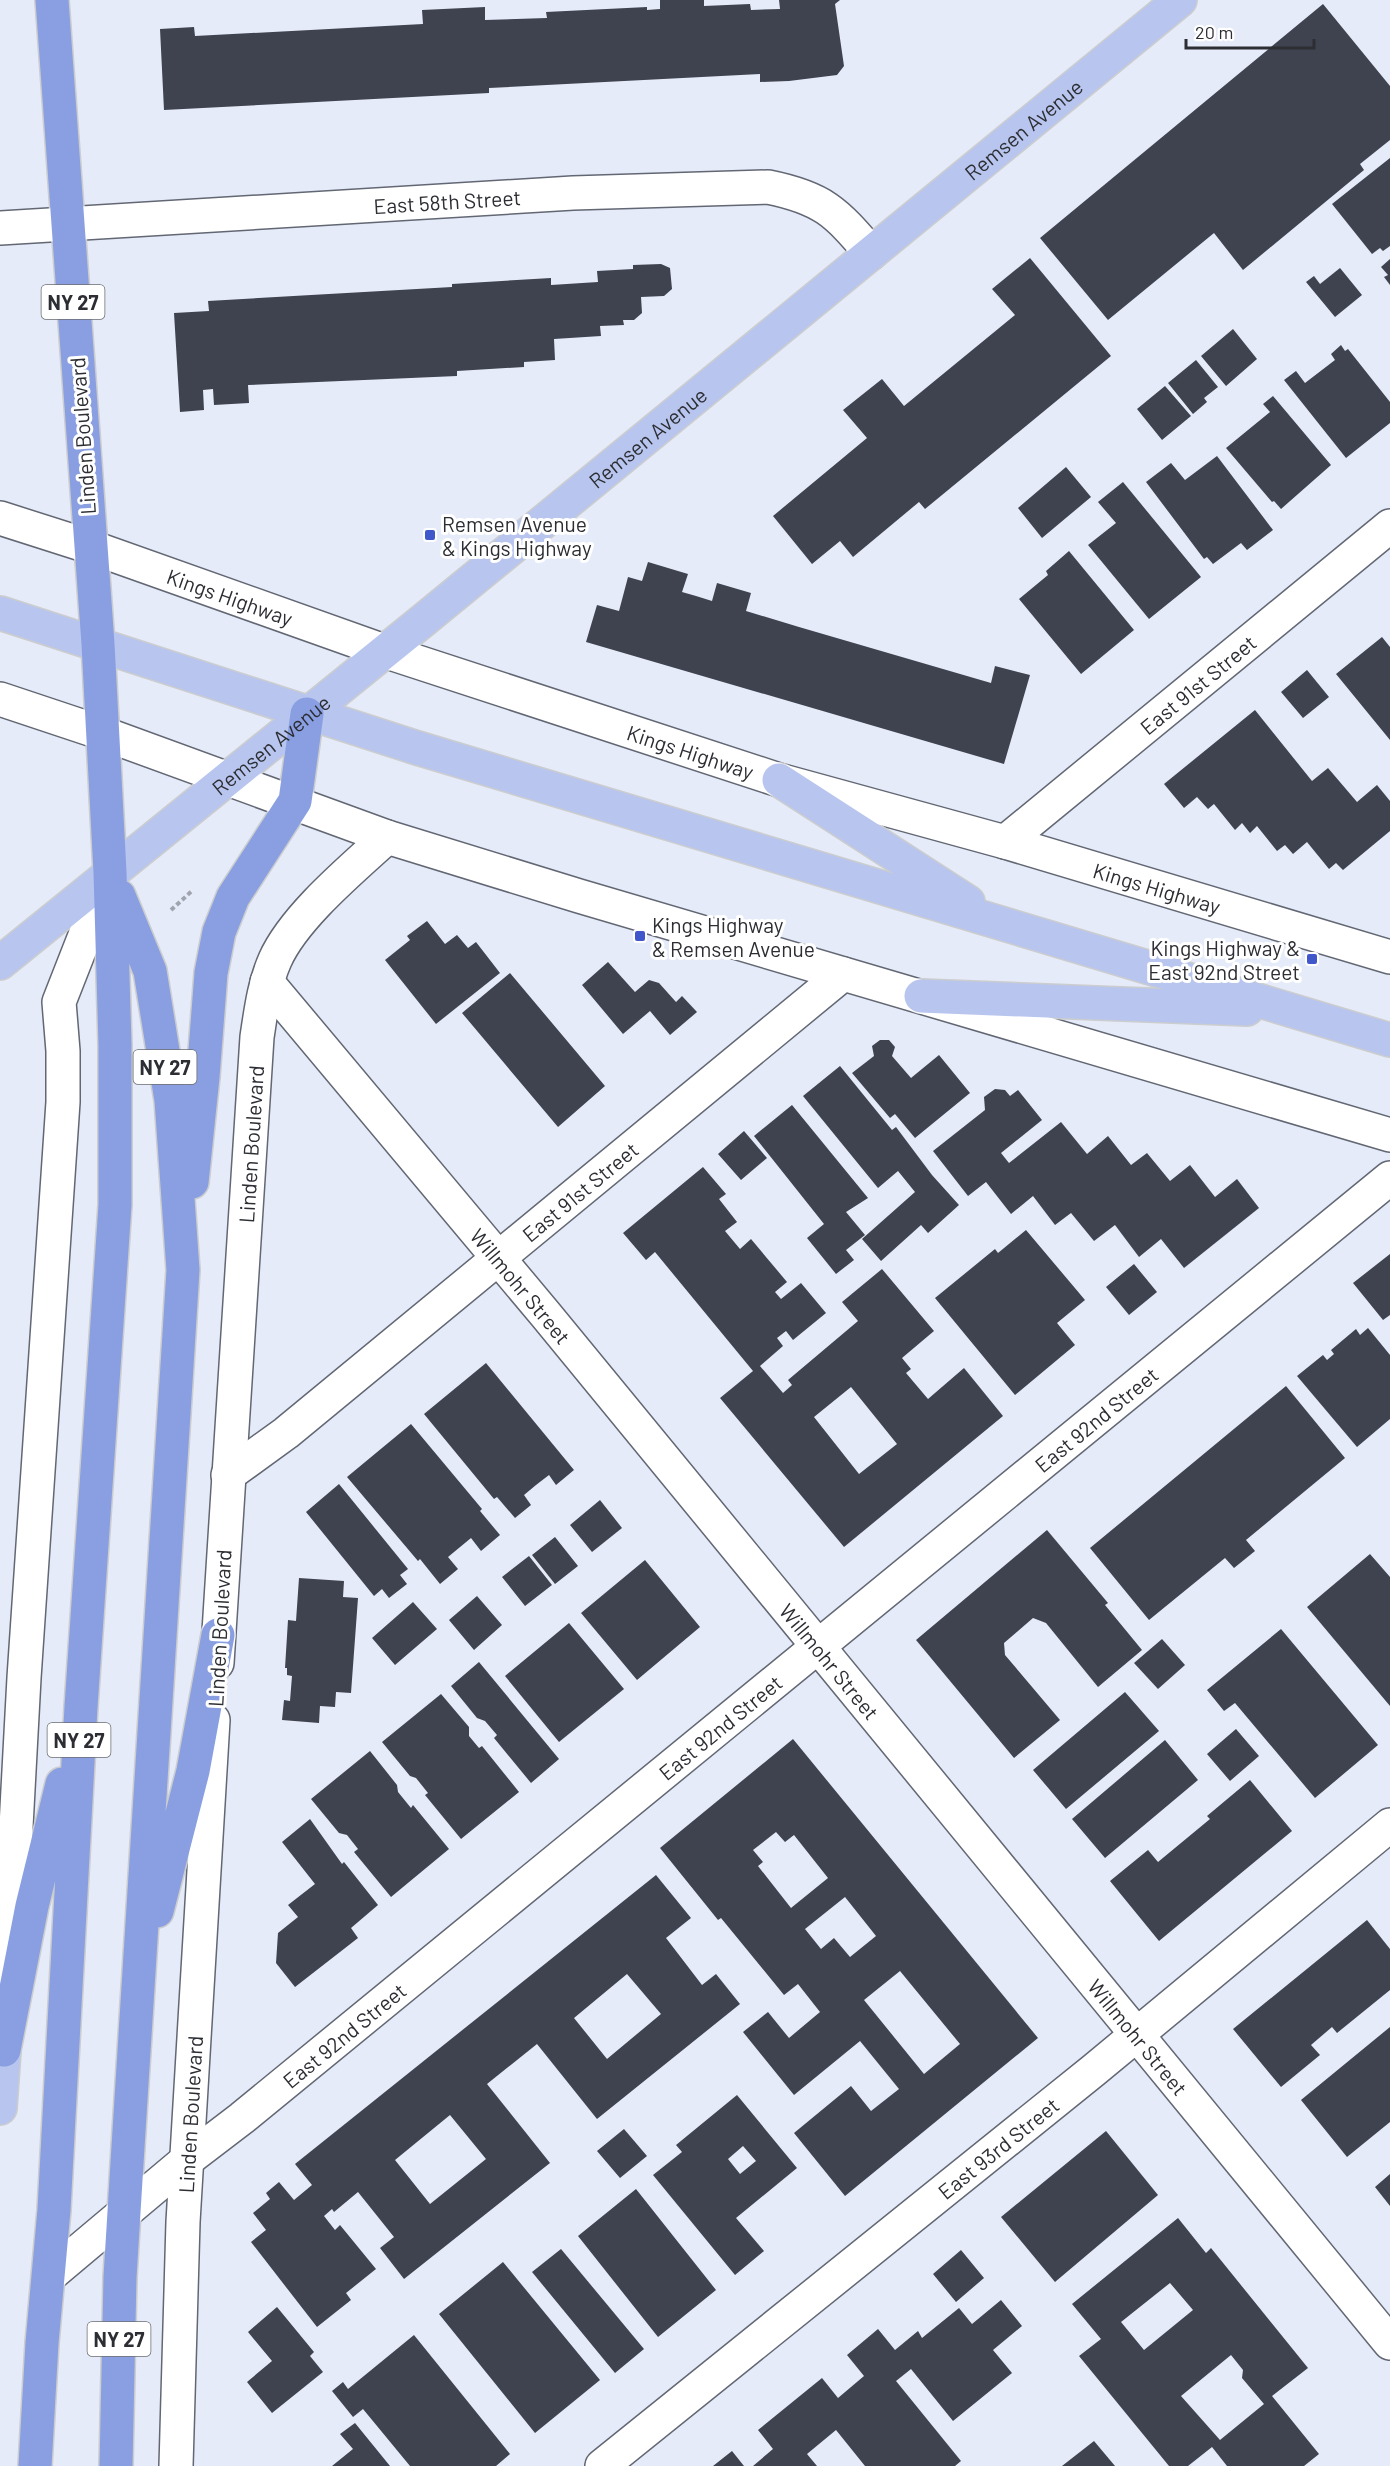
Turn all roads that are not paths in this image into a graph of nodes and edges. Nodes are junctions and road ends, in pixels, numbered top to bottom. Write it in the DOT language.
graph roads {
  1 [pos="52,0"];
  2 [pos="1180,0"];
  3 [pos="67,225"];
  4 [pos="0,228"];
  5 [pos="871,253"];
  6 [pos="0,518"];
  7 [pos="1390,526"];
  8 [pos="91,547"];
  9 [pos="0,613"];
  10 [pos="98,644"];
  11 [pos="384,651"];
  12 [pos="0,699"];
  13 [pos="307,714"];
  14 [pos="102,733"];
  15 [pos="228,778"];
  16 [pos="779,780"];
  17 [pos="295,801"];
  18 [pos="387,837"];
  19 [pos="1005,842"];
  20 [pos="110,872"];
  21 [pos="1000,923"];
  22 [pos="4,951"];
  23 [pos="1390,957"];
  24 [pos="843,974"];
  25 [pos="267,982"];
  26 [pos="921,996"];
  27 [pos="1294,1010"];
  28 [pos="1390,1040"];
  29 [pos="1390,1135"];
  30 [pos="1390,1178"];
  31 [pos="499,1258"];
  32 [pos="183,1270"];
  33 [pos="228,1475"];
  34 [pos="218,1635"];
  35 [pos="818,1645"];
  36 [pos="12,1682"];
  37 [pos="81,1707"];
  38 [pos="1390,1825"];
  39 [pos="138,1986"];
  40 [pos="1136,2035"];
  41 [pos="4,2050"];
  42 [pos="0,2108"];
  43 [pos="187,2160"];
  44 [pos="124,2213"];
  45 [pos="49,2276"];
  46 [pos="1390,2343"];
  47 [pos="35,2466"];
  48 [pos="116,2466"];
  49 [pos="176,2466"];
  50 [pos="602,2466"];
  1 -- 3 [label="highway, Linden Boulevard / NY 27"];
  2 -- 5 [label="main road, Remsen Avenue"];
  3 -- 4 [label="street, East 58th Street"];
  3 -- 5 [label="street, East 58th Street"];
  3 -- 8 [label="highway, Linden Boulevard / NY 27"];
  5 -- 11 [label="main road, Remsen Avenue"];
  6 -- 8 [label="street, Kings Highway"];
  7 -- 19 [label="street, East 91st Street"];
  8 -- 10 [label="highway, Linden Boulevard / NY 27"];
  8 -- 11 [label="street, Kings Highway"];
  9 -- 10 [label="main road"];
  10 -- 13 [label="main road"];
  10 -- 14 [label="highway, Linden Boulevard / NY 27"];
  11 -- 13 [label="main road, Remsen Avenue"];
  11 -- 16 [label="street, Kings Highway"];
  12 -- 14 [label="street"];
  13 -- 15 [label="main road, Remsen Avenue"];
  13 -- 17 [label="highway"];
  13 -- 21 [label="main road"];
  14 -- 15 [label="street"];
  14 -- 20 [label="highway, Linden Boulevard / NY 27"];
  15 -- 17 [label="street"];
  15 -- 20 [label="main road, Remsen Avenue"];
  16 -- 19 [label="street, Kings Highway"];
  16 -- 21 [label="main road"];
  17 -- 18 [label="street"];
  17 -- 32 [label="highway"];
  18 -- 24 [label="street"];
  18 -- 25 [label="street, Linden Boulevard"];
  19 -- 23 [label="street, Kings Highway"];
  20 -- 22 [label="main road, Remsen Avenue"];
  20 -- 32 [label="highway, Linden Boulevard / NY 27"];
  20 -- 36 [label="street, Linden Boulevard"];
  20 -- 37 [label="highway, Linden Boulevard / NY 27"];
  21 -- 27 [label="main road"];
  24 -- 26 [label="street"];
  24 -- 31 [label="street, East 91st Street"];
  25 -- 31 [label="street, Willmohr Street"];
  25 -- 33 [label="street, Linden Boulevard"];
  26 -- 27 [label="main road"];
  26 -- 29 [label="street"];
  27 -- 28 [label="main road"];
  30 -- 35 [label="street, East 92nd Street"];
  31 -- 33 [label="street, East 91st Street"];
  31 -- 35 [label="street, Willmohr Street"];
  32 -- 39 [label="highway, Linden Boulevard / NY 27"];
  33 -- 34 [label="street, Linden Boulevard"];
  34 -- 39 [label="highway"];
  34 -- 43 [label="street, Linden Boulevard"];
  35 -- 40 [label="street, Willmohr Street"];
  35 -- 43 [label="street, East 92nd Street"];
  36 -- 41 [label="street, Linden Boulevard"];
  37 -- 41 [label="highway"];
  37 -- 45 [label="highway, Linden Boulevard / NY 27"];
  38 -- 40 [label="street, East 93rd Street"];
  39 -- 44 [label="highway, Linden Boulevard / NY 27"];
  40 -- 46 [label="street, Willmohr Street"];
  40 -- 50 [label="street, East 93rd Street"];
  41 -- 42 [label="main road, Linden Boulevard"];
  43 -- 44 [label="street, East 92nd Street"];
  43 -- 49 [label="street, Linden Boulevard"];
  44 -- 45 [label="street, East 92nd Street"];
  44 -- 48 [label="highway, Linden Boulevard / NY 27"];
  45 -- 47 [label="highway, Linden Boulevard / NY 27"];
}
